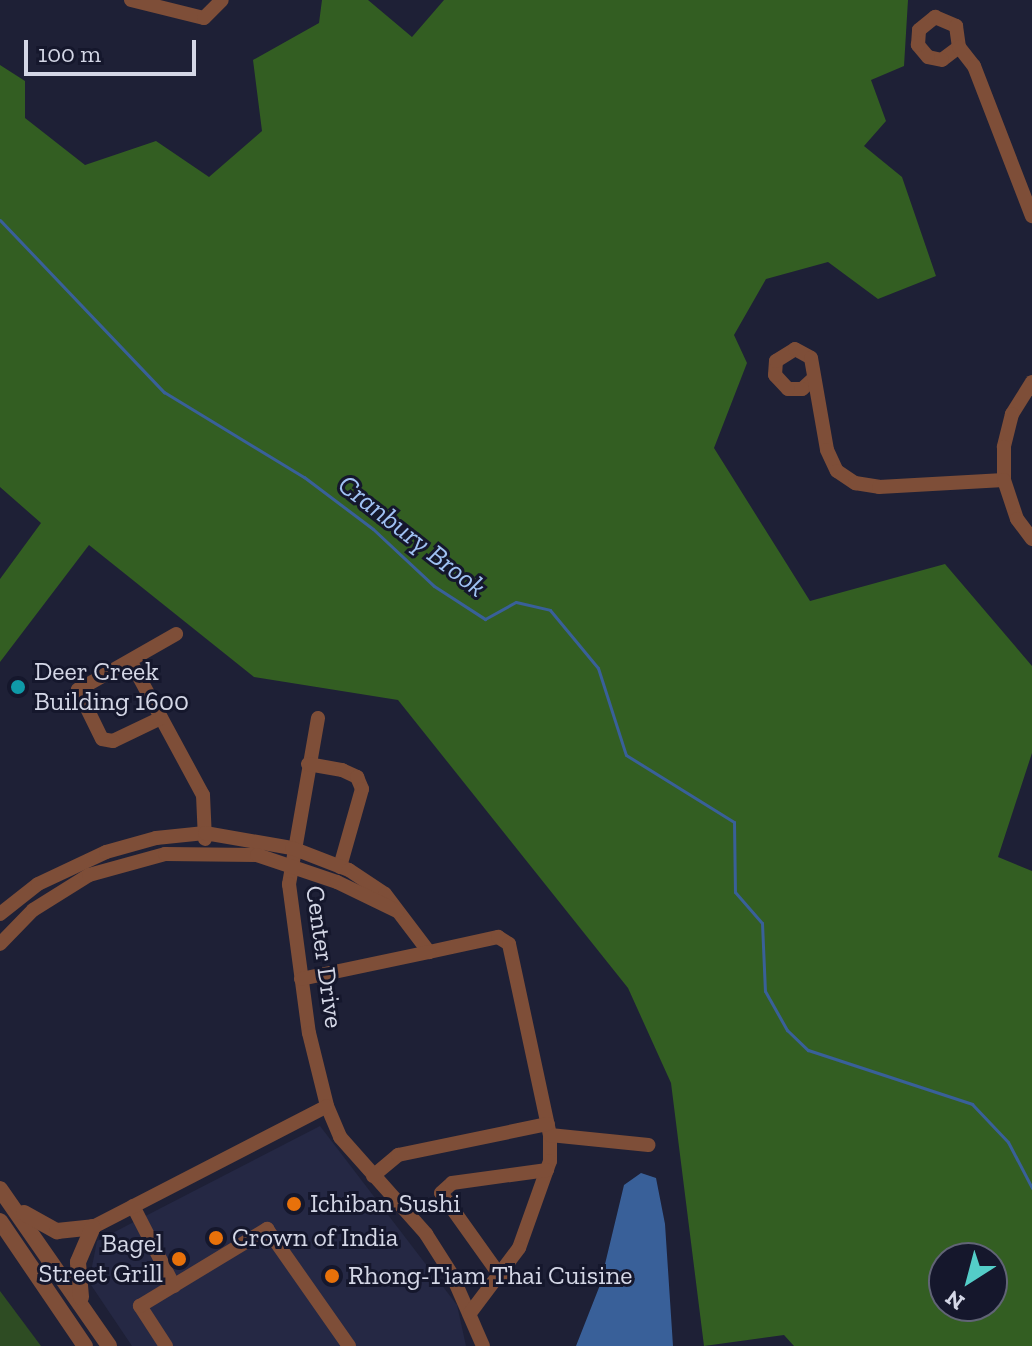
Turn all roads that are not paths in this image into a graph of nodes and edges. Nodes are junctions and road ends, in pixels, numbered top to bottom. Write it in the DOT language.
graph roads {
  1 [pos="131,0"];
  2 [pos="222,0"];
  3 [pos="166,4"];
  4 [pos="959,47"];
  5 [pos="1032,216"];
  6 [pos="814,378"];
  7 [pos="1032,382"];
  8 [pos="1004,480"];
  9 [pos="1032,539"];
  10 [pos="176,634"];
  11 [pos="131,662"];
  12 [pos="161,718"];
  13 [pos="318,718"];
  14 [pos="308,764"];
  15 [pos="205,833"];
  16 [pos="292,848"];
  17 [pos="205,851"];
  18 [pos="290,866"];
  19 [pos="340,867"];
  20 [pos="400,912"];
  21 [pos="0,914"];
  22 [pos="0,944"];
  23 [pos="429,952"];
  24 [pos="301,979"];
  25 [pos="327,1106"];
  26 [pos="549,1130"];
  27 [pos="648,1145"];
  28 [pos="547,1170"];
  29 [pos="373,1176"];
  30 [pos="0,1189"];
  31 [pos="133,1206"];
  32 [pos="15,1207"];
  33 [pos="0,1221"];
  34 [pos="93,1227"];
  35 [pos="501,1277"];
  36 [pos="174,1286"];
  37 [pos="470,1313"];
  38 [pos="92,1320"];
  39 [pos="85,1346"];
  40 [pos="109,1346"];
  41 [pos="166,1346"];
  42 [pos="349,1346"];
  43 [pos="483,1346"];
  1 -- 3 [label="street"];
  2 -- 3 [label="street"];
  4 -- 5 [label="street"];
  6 -- 8 [label="street"];
  7 -- 8 [label="street"];
  8 -- 9 [label="street"];
  10 -- 11 [label="street"];
  11 -- 12 [label="street"];
  11 -- 12 [label="street"];
  12 -- 15 [label="street"];
  13 -- 14 [label="street, Center Drive"];
  14 -- 16 [label="street, Center Drive"];
  14 -- 19 [label="street"];
  15 -- 16 [label="street"];
  15 -- 17 [label="street"];
  15 -- 21 [label="street"];
  16 -- 18 [label="street, Center Drive"];
  16 -- 19 [label="street"];
  17 -- 18 [label="street"];
  17 -- 22 [label="street"];
  18 -- 20 [label="street"];
  18 -- 24 [label="street, Center Drive"];
  19 -- 20 [label="street"];
  20 -- 23 [label="street"];
  23 -- 24 [label="street"];
  23 -- 26 [label="street"];
  24 -- 25 [label="street, Center Drive"];
  25 -- 29 [label="street, Center Drive"];
  25 -- 31 [label="street"];
  26 -- 27 [label="street"];
  26 -- 28 [label="street"];
  26 -- 29 [label="street"];
  28 -- 35 [label="street"];
  28 -- 35 [label="street"];
  29 -- 37 [label="street, Center Drive"];
  30 -- 32 [label="street"];
  31 -- 34 [label="street"];
  31 -- 36 [label="street"];
  32 -- 34 [label="street"];
  32 -- 38 [label="street"];
  33 -- 39 [label="street"];
  34 -- 38 [label="street"];
  35 -- 37 [label="street"];
  36 -- 41 [label="street"];
  36 -- 42 [label="street"];
  37 -- 43 [label="street, Center Drive"];
  38 -- 40 [label="street"];
}
